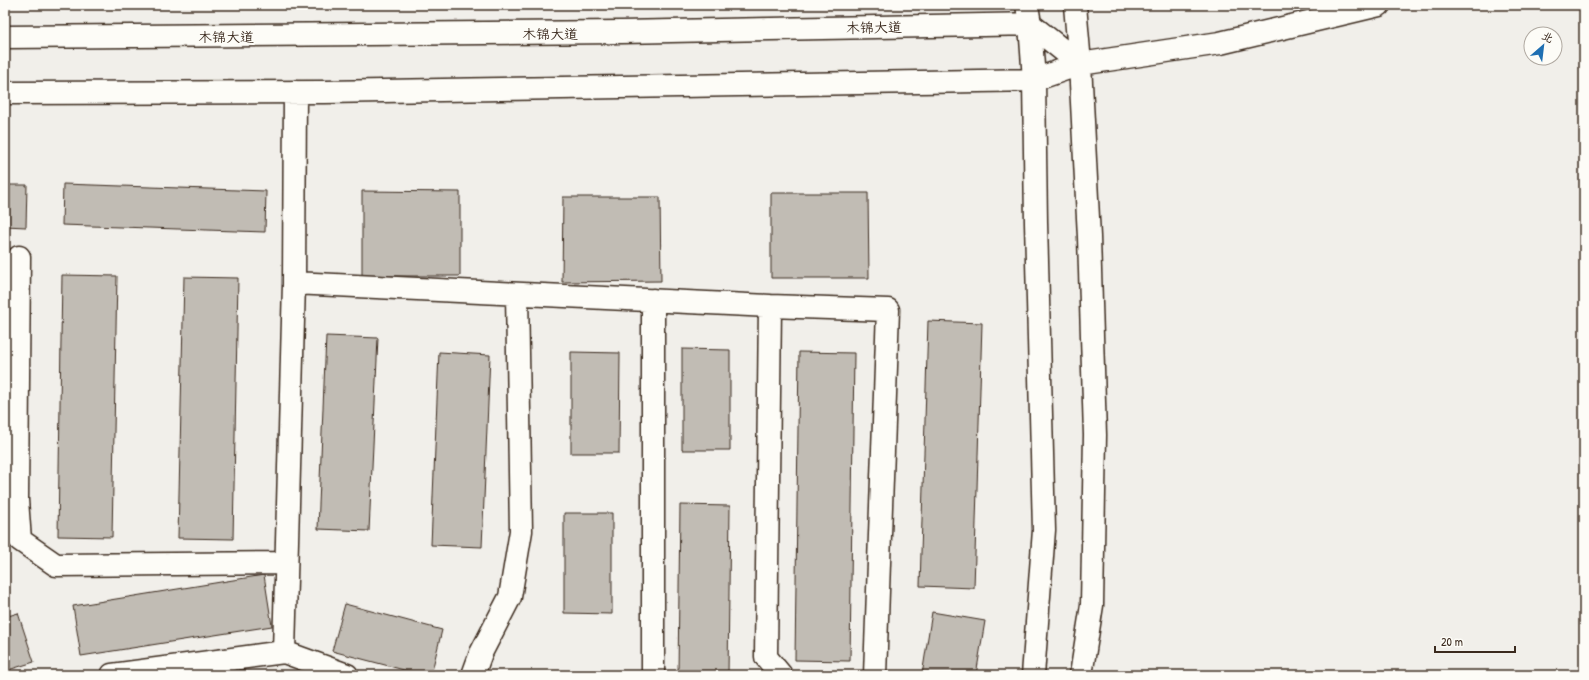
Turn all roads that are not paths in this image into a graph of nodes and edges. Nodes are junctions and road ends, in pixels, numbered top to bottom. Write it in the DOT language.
graph roads {
  1 [pos="1075,5"];
  2 [pos="1379,5"];
  3 [pos="1028,14"];
  4 [pos="5,37"];
  5 [pos="1080,64"];
  6 [pos="1034,80"];
  7 [pos="295,92"];
  8 [pos="5,93"];
  9 [pos="19,257"];
  10 [pos="294,283"];
  11 [pos="517,294"];
  12 [pos="653,300"];
  13 [pos="770,306"];
  14 [pos="286,563"];
  15 [pos="284,652"];
  16 [pos="112,675"];
  17 [pos="347,675"];
  18 [pos="473,675"];
  19 [pos="653,675"];
  20 [pos="780,675"];
  21 [pos="875,675"];
  22 [pos="1032,675"];
  23 [pos="1081,675"];
  1 -- 5 [label="street"];
  2 -- 5 [label="street"];
  3 -- 4 [label="street, 木锦大道"];
  3 -- 5 [label="street"];
  3 -- 6 [label="street"];
  5 -- 6 [label="street"];
  5 -- 23 [label="street"];
  6 -- 7 [label="street"];
  6 -- 22 [label="street"];
  7 -- 8 [label="street"];
  7 -- 10 [label="street"];
  9 -- 14 [label="street"];
  10 -- 11 [label="street"];
  10 -- 14 [label="street"];
  11 -- 12 [label="street"];
  11 -- 18 [label="street"];
  12 -- 13 [label="street"];
  12 -- 19 [label="street"];
  13 -- 20 [label="street"];
  13 -- 21 [label="street"];
  14 -- 15 [label="street"];
  15 -- 16 [label="street"];
  15 -- 17 [label="street"];
}
